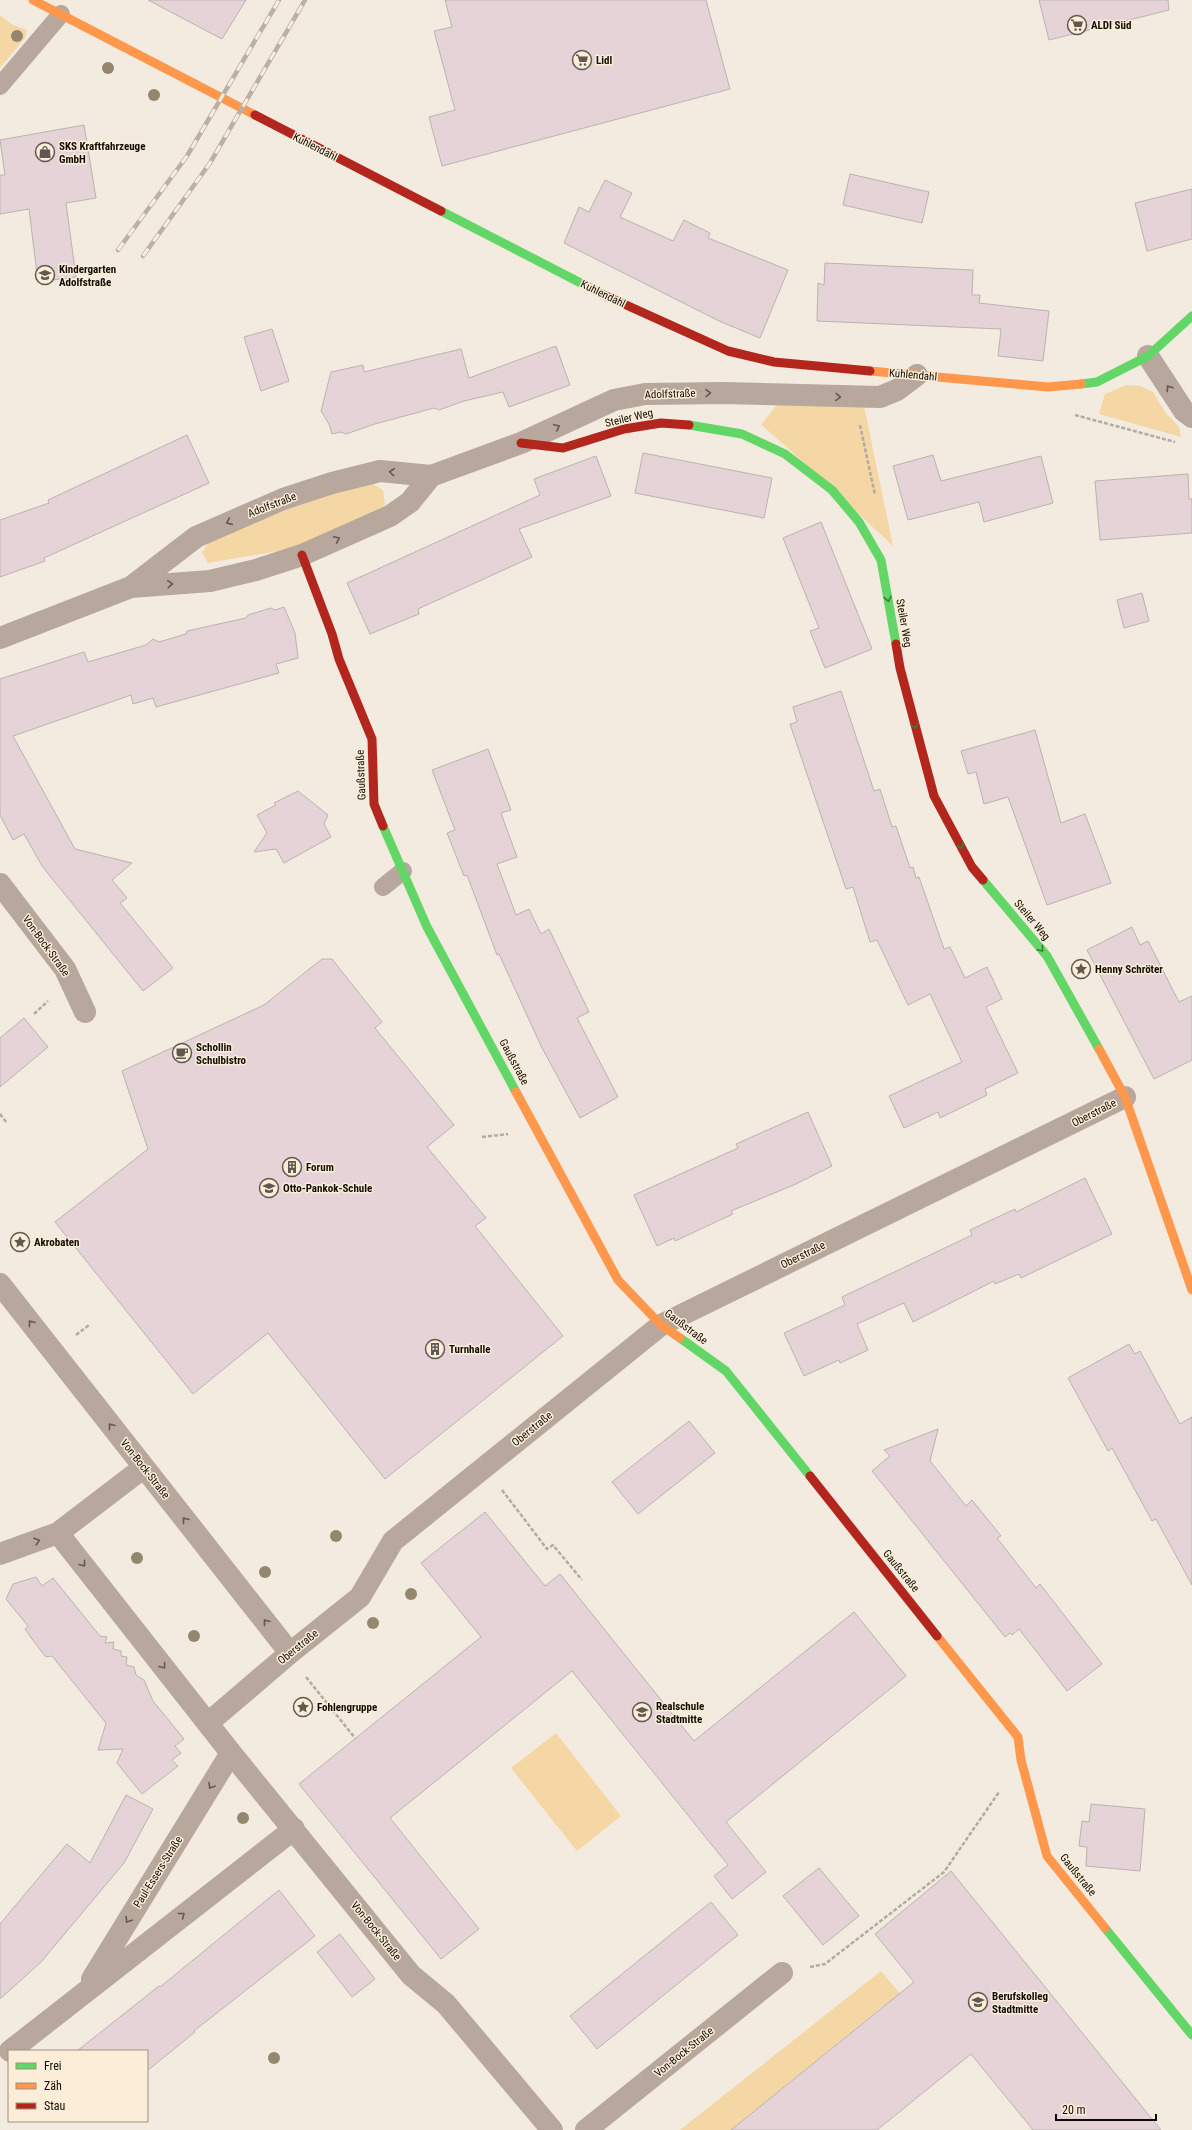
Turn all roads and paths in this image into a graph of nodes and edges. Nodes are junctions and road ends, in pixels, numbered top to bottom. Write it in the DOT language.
graph roads {
  1 [pos="33,0"];
  2 [pos="61,14"];
  3 [pos="0,86"];
  4 [pos="1192,316"];
  5 [pos="1148,356"];
  6 [pos="917,375"];
  7 [pos="1048,387"];
  8 [pos="854,398"];
  9 [pos="1192,417"];
  10 [pos="1176,442"];
  11 [pos="521,443"];
  12 [pos="431,476"];
  13 [pos="877,503"];
  14 [pos="302,555"];
  15 [pos="131,587"];
  16 [pos="0,638"];
  17 [pos="403,871"];
  18 [pos="0,884"];
  19 [pos="383,887"];
  20 [pos="39,1008"];
  21 [pos="84,1012"];
  22 [pos="34,1014"];
  23 [pos="1125,1097"];
  24 [pos="0,1114"];
  25 [pos="7,1123"];
  26 [pos="495,1136"];
  27 [pos="482,1137"];
  28 [pos="0,1284"];
  29 [pos="1192,1290"];
  30 [pos="88,1325"];
  31 [pos="661,1325"];
  32 [pos="77,1335"];
  33 [pos="484,1467"];
  34 [pos="143,1468"];
  35 [pos="58,1533"];
  36 [pos="0,1554"];
  37 [pos="582,1580"];
  38 [pos="290,1653"];
  39 [pos="316,1688"];
  40 [pos="208,1723"];
  41 [pos="355,1738"];
  42 [pos="231,1753"];
  43 [pos="1021,1760"];
  44 [pos="294,1829"];
  45 [pos="782,1973"];
  46 [pos="85,1991"];
  47 [pos="1192,2035"];
  48 [pos="10,2050"];
  49 [pos="8,2052"];
  50 [pos="0,2059"];
  51 [pos="552,2130"];
  52 [pos="586,2130"];
  1 -- 2 [label="street, Kuhlendahl"];
  2 -- 3 [label="lane"];
  2 -- 6 [label="street, Kuhlendahl"];
  4 -- 5 [label="street, Kuhlendahl"];
  5 -- 7 [label="street, Kuhlendahl"];
  9 -- 5 [label="street, one-way"];
  6 -- 7 [label="street, Kuhlendahl"];
  6 -- 8 [label="street, Adolfstraße"];
  7 -- 10 [label="path"];
  11 -- 8 [label="street, Adolfstraße, one-way"];
  8 -- 13 [label="path"];
  11 -- 12 [label="street, Adolfstraße"];
  11 -- 23 [label="street, Steiler Weg, one-way"];
  14 -- 12 [label="street, Adolfstraße, one-way"];
  12 -- 15 [label="street, Adolfstraße, one-way"];
  15 -- 14 [label="street, Adolfstraße, one-way"];
  14 -- 17 [label="street, Gaußstraße"];
  15 -- 16 [label="street, Adolfstraße"];
  17 -- 19 [label="lane"];
  17 -- 31 [label="street, Gaußstraße"];
  18 -- 21 [label="street, Von-Bock-Straße"];
  20 -- 22 [label="path"];
  23 -- 29 [label="street, Steiler Weg"];
  23 -- 31 [label="street, Oberstraße"];
  24 -- 25 [label="path"];
  26 -- 27 [label="path"];
  34 -- 28 [label="street, Von-Bock-Straße, one-way"];
  30 -- 32 [label="path"];
  31 -- 33 [label="street, Oberstraße"];
  31 -- 43 [label="street, Gaußstraße"];
  33 -- 37 [label="path"];
  33 -- 38 [label="street, Oberstraße"];
  34 -- 35 [label="street"];
  38 -- 34 [label="street, Von-Bock-Straße, one-way"];
  36 -- 35 [label="street, one-way"];
  35 -- 40 [label="street, one-way"];
  38 -- 40 [label="street, Oberstraße"];
  39 -- 41 [label="path"];
  40 -- 42 [label="street, Von-Bock-Straße"];
  42 -- 44 [label="street, Von-Bock-Straße"];
  42 -- 46 [label="street, Paul-Essers-Straße, one-way"];
  43 -- 45 [label="path"];
  43 -- 47 [label="street, Gaußstraße"];
  46 -- 44 [label="street, Paul-Essers-Straße, one-way"];
  44 -- 51 [label="street, Von-Bock-Straße"];
  45 -- 52 [label="street, Von-Bock-Straße"];
  46 -- 48 [label="street, Paul-Essers-Straße"];
  49 -- 50 [label="street, Paul-Essers-Straße"];
}
